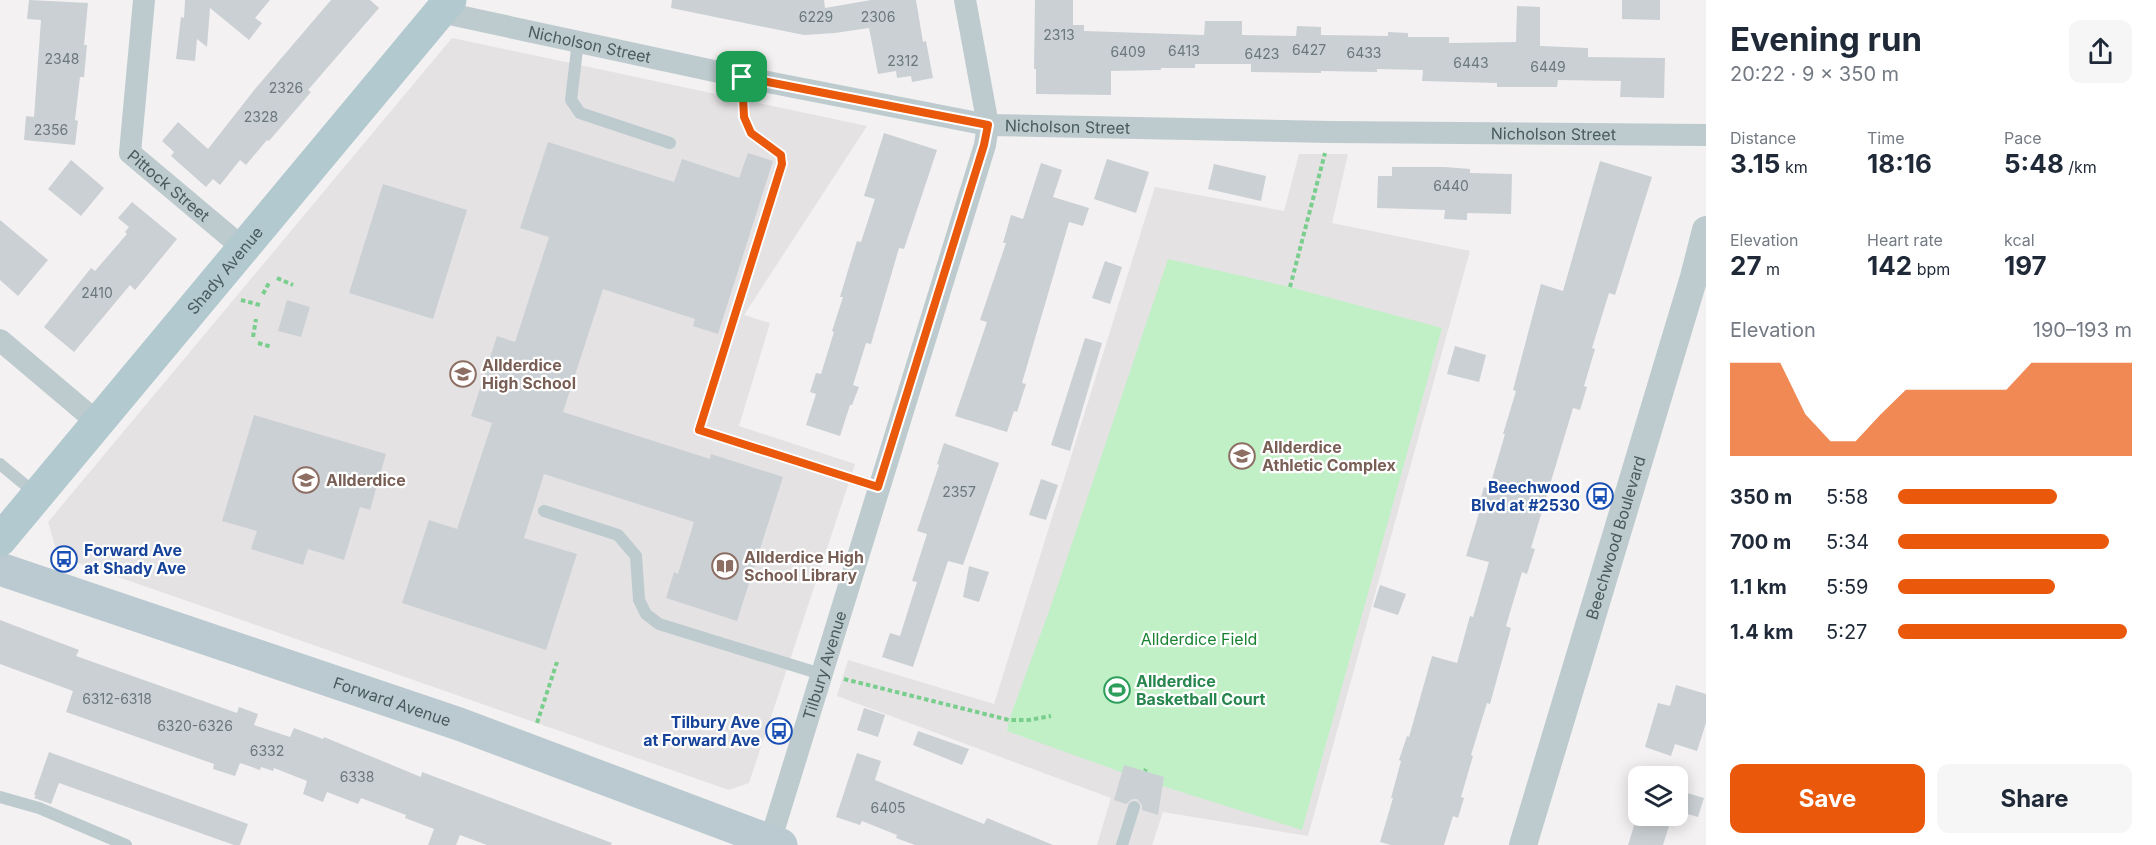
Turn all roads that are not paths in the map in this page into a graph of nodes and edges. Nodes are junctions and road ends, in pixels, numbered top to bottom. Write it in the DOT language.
graph roads {
  1 [pos="144,0"];
  2 [pos="965,0"];
  3 [pos="445,6"];
  4 [pos="578,41"];
  5 [pos="742,77"];
  6 [pos="988,125"];
  7 [pos="1706,135"];
  8 [pos="670,143"];
  9 [pos="1706,230"];
  10 [pos="243,248"];
  11 [pos="1700,280"];
  12 [pos="0,340"];
  13 [pos="98,422"];
  14 [pos="0,464"];
  15 [pos="878,487"];
  16 [pos="37,495"];
  17 [pos="544,512"];
  18 [pos="0,540"];
  19 [pos="0,569"];
  20 [pos="821,674"];
  21 [pos="0,796"];
  22 [pos="1134,807"];
  23 [pos="773,844"];
  24 [pos="126,845"];
  25 [pos="1122,845"];
  26 [pos="1523,845"];
  1 -- 10 [label="street, Pittock Street"];
  2 -- 6 [label="street, Tilbury Avenue"];
  3 -- 4 [label="street, Nicholson Street"];
  3 -- 10 [label="main road, Shady Avenue"];
  4 -- 5 [label="street, Nicholson Street"];
  4 -- 8 [label="lane"];
  5 -- 6 [label="street, Nicholson Street"];
  5 -- 15 [label="lane"];
  6 -- 7 [label="street, Nicholson Street"];
  6 -- 15 [label="street, Tilbury Avenue"];
  9 -- 11 [label="street, Beechwood Boulevard"];
  10 -- 13 [label="main road, Shady Avenue"];
  11 -- 26 [label="street, Beechwood Boulevard"];
  12 -- 13 [label="street"];
  13 -- 16 [label="main road, Shady Avenue"];
  14 -- 16 [label="lane"];
  15 -- 20 [label="street, Tilbury Avenue"];
  16 -- 18 [label="main road, Shady Avenue"];
  17 -- 20 [label="lane"];
  19 -- 23 [label="main road, Forward Avenue"];
  20 -- 23 [label="street, Tilbury Avenue"];
  21 -- 24 [label="lane"];
  22 -- 25 [label="lane"];
}
